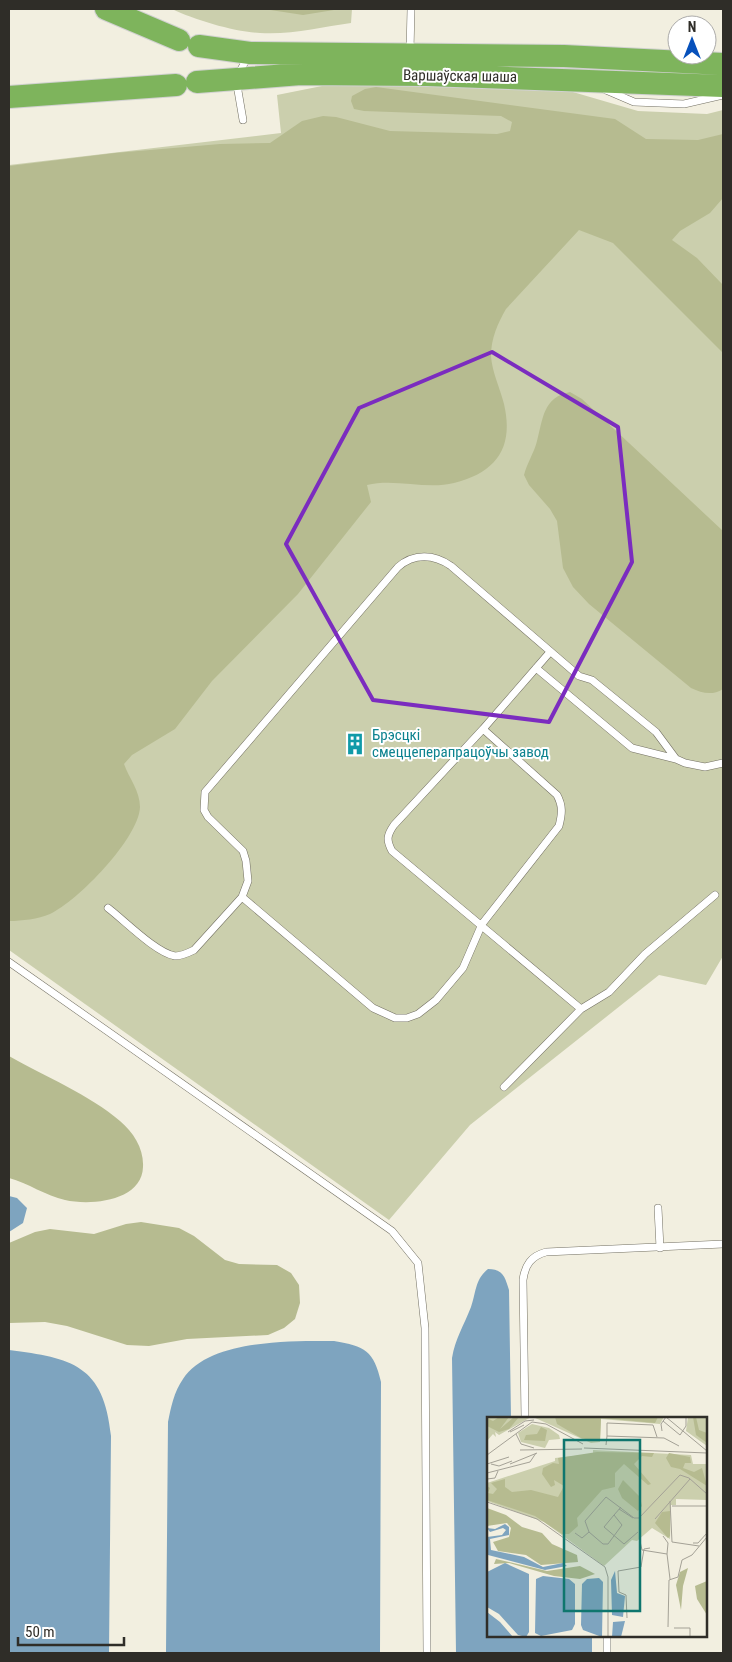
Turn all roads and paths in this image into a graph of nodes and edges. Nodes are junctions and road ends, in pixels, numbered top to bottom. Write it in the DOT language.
graph roads {
  1 [pos="106,9"];
  2 [pos="411,9"];
  3 [pos="250,53"];
  4 [pos="410,54"];
  5 [pos="723,64"];
  6 [pos="236,79"];
  7 [pos="583,80"];
  8 [pos="723,86"];
  9 [pos="723,95"];
  10 [pos="9,97"];
  11 [pos="243,120"];
  12 [pos="550,652"];
  13 [pos="536,668"];
  14 [pos="483,729"];
  15 [pos="676,759"];
  16 [pos="723,764"];
  17 [pos="715,895"];
  18 [pos="242,897"];
  19 [pos="108,908"];
  20 [pos="482,924"];
  21 [pos="9,962"];
  22 [pos="581,1009"];
  23 [pos="504,1087"];
  24 [pos="658,1208"];
  25 [pos="723,1244"];
  26 [pos="660,1248"];
  27 [pos="525,1417"];
  28 [pos="607,1637"];
  29 [pos="427,1653"];
  30 [pos="607,1653"];
  1 -- 3 [label="highway, Варшаўская шаша"];
  2 -- 4 [label="lane"];
  3 -- 4 [label="highway, Варшаўская шаша"];
  3 -- 6 [label="lane"];
  4 -- 5 [label="highway, Варшаўская шаша"];
  6 -- 7 [label="highway, Варшаўская шаша"];
  6 -- 10 [label="highway, Варшаўская шаша"];
  6 -- 11 [label="lane"];
  7 -- 8 [label="highway, Варшаўская шаша"];
  7 -- 9 [label="lane"];
  12 -- 13 [label="lane"];
  12 -- 15 [label="lane"];
  12 -- 18 [label="lane"];
  13 -- 14 [label="lane"];
  13 -- 15 [label="lane"];
  14 -- 20 [label="lane"];
  14 -- 20 [label="lane"];
  15 -- 16 [label="lane"];
  17 -- 22 [label="lane"];
  18 -- 19 [label="lane"];
  18 -- 20 [label="lane"];
  20 -- 22 [label="lane"];
  21 -- 29 [label="lane"];
  22 -- 23 [label="lane"];
  24 -- 26 [label="lane"];
  25 -- 26 [label="lane"];
  26 -- 27 [label="lane"];
  28 -- 30 [label="lane"];
}
